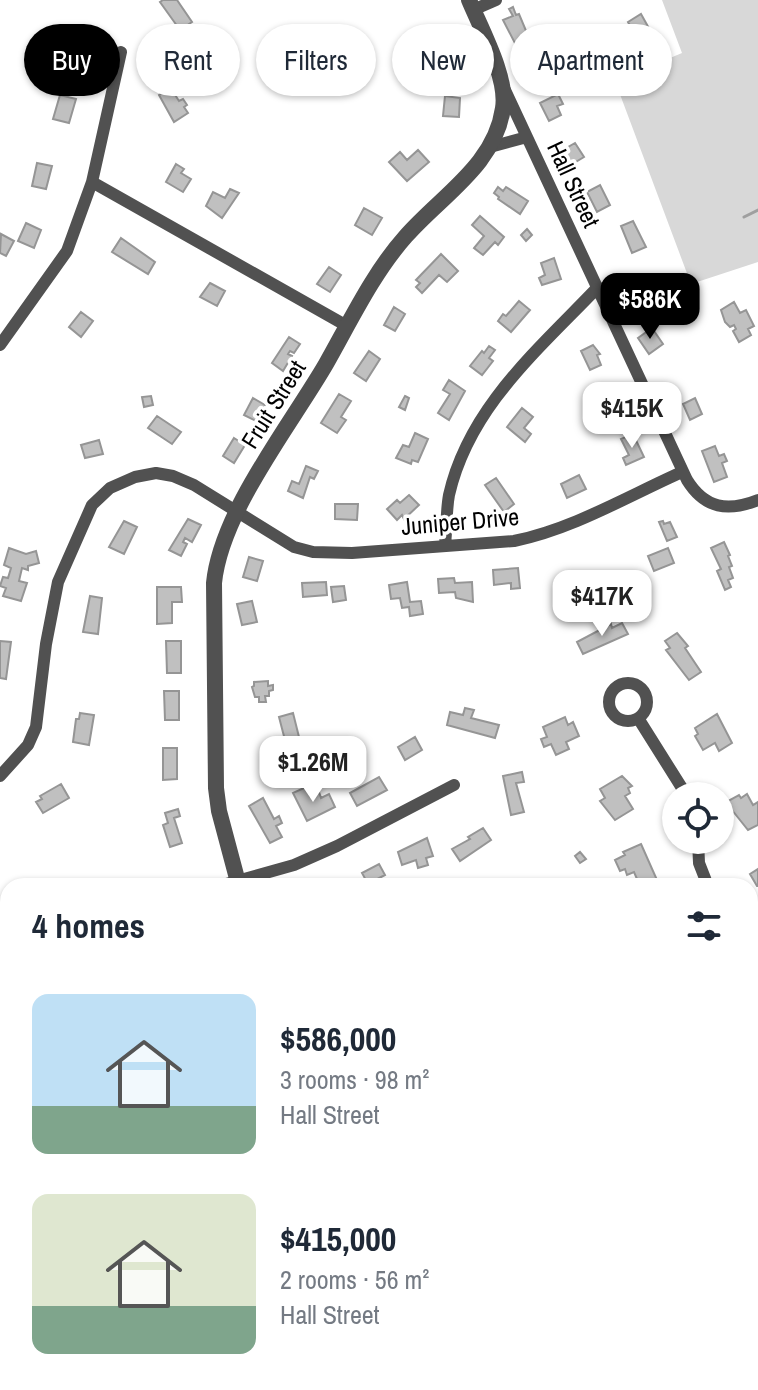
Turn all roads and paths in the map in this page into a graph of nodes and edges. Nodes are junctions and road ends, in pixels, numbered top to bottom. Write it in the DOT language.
graph roads {
  1 [pos="496,0"];
  2 [pos="471,5"];
  3 [pos="121,52"];
  4 [pos="504,88"];
  5 [pos="527,137"];
  6 [pos="490,147"];
  7 [pos="92,182"];
  8 [pos="598,287"];
  9 [pos="347,326"];
  10 [pos="0,345"];
  11 [pos="682,472"];
  12 [pos="758,500"];
  13 [pos="238,512"];
  14 [pos="445,544"];
  15 [pos="638,718"];
  16 [pos="0,776"];
  17 [pos="678,782"];
  18 [pos="454,785"];
  19 [pos="699,854"];
  20 [pos="236,878"];
  21 [pos="256,878"];
  22 [pos="705,878"];
  1 -- 2 [label="street"];
  2 -- 4 [label="street, Fruit Street"];
  3 -- 7 [label="street"];
  4 -- 5 [label="street, Hall Street"];
  4 -- 6 [label="street, Fruit Street"];
  5 -- 6 [label="street, Hall Street"];
  5 -- 8 [label="street, Hall Street"];
  6 -- 9 [label="street, Fruit Street"];
  7 -- 9 [label="street"];
  7 -- 10 [label="street"];
  8 -- 11 [label="street, Hall Street"];
  8 -- 14 [label="street"];
  9 -- 13 [label="street, Fruit Street"];
  11 -- 12 [label="street, Hall Street"];
  11 -- 14 [label="street, Juniper Drive"];
  13 -- 14 [label="street, Juniper Drive"];
  13 -- 16 [label="street, Juniper Drive"];
  13 -- 20 [label="street, Fruit Street"];
  15 -- 17 [label="street"];
  18 -- 21 [label="street"];
  19 -- 22 [label="street"];
}
